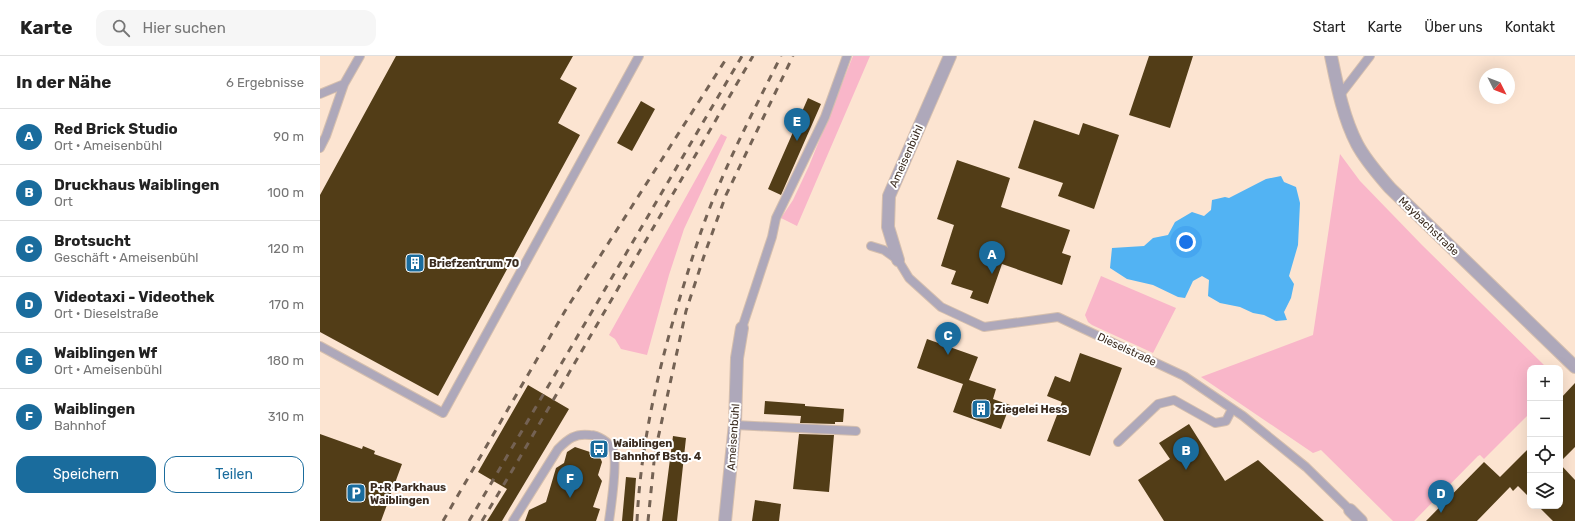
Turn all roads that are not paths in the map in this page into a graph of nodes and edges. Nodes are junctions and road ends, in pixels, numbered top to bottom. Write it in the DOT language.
graph roads {
  1 [pos="360,56"];
  2 [pos="639,56"];
  3 [pos="847,56"];
  4 [pos="950,56"];
  5 [pos="1331,56"];
  6 [pos="1370,56"];
  7 [pos="344,84"];
  8 [pos="320,94"];
  9 [pos="1340,95"];
  10 [pos="320,148"];
  11 [pos="871,246"];
  12 [pos="898,260"];
  13 [pos="742,328"];
  14 [pos="320,346"];
  15 [pos="1575,367"];
  16 [pos="1232,409"];
  17 [pos="735,426"];
  18 [pos="856,431"];
  19 [pos="1118,442"];
  20 [pos="1350,510"];
  21 [pos="514,521"];
  22 [pos="609,521"];
  23 [pos="725,521"];
  24 [pos="1361,521"];
  1 -- 7 [label="lane"];
  2 -- 14 [label="lane"];
  3 -- 13 [label="lane"];
  4 -- 12 [label="street, Ameisenbühl"];
  5 -- 9 [label="street, Maybachstraße"];
  6 -- 9 [label="lane"];
  7 -- 8 [label="lane"];
  7 -- 10 [label="lane"];
  9 -- 15 [label="street, Maybachstraße"];
  11 -- 12 [label="lane, Dieselstraße"];
  12 -- 16 [label="lane, Dieselstraße"];
  13 -- 17 [label="street, Ameisenbühl"];
  16 -- 19 [label="lane"];
  16 -- 20 [label="lane, Dieselstraße"];
  17 -- 18 [label="lane"];
  17 -- 23 [label="street, Ameisenbühl"];
  20 -- 24 [label="street, Dieselstraße"];
  21 -- 22 [label="lane"];
}
